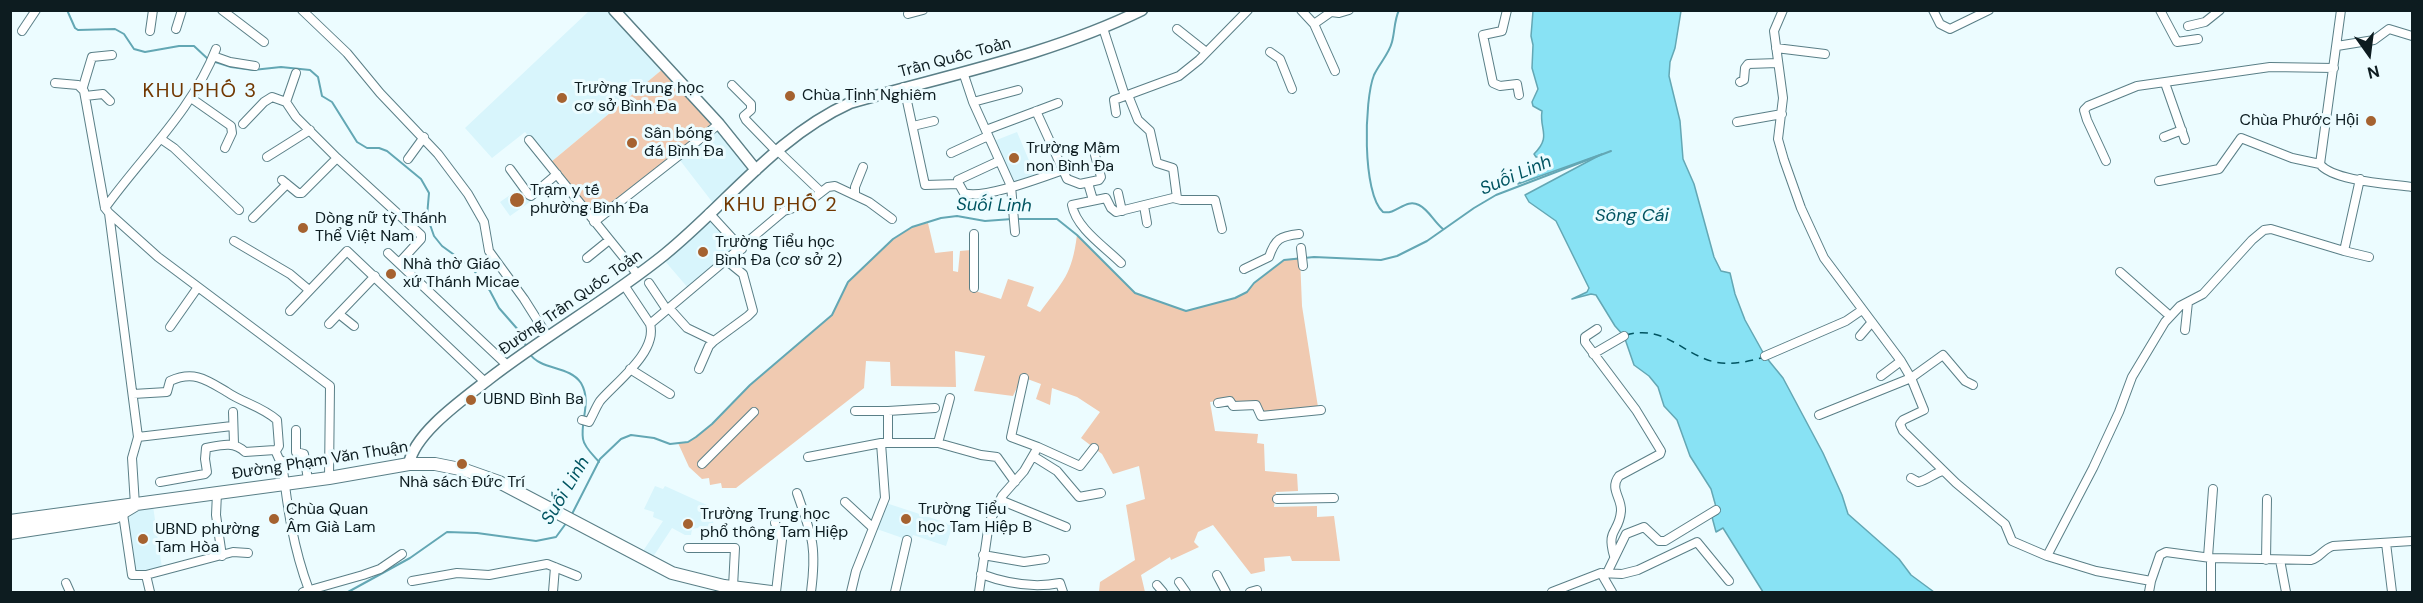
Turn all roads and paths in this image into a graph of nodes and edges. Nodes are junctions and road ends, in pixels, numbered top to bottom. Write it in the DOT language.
graph roads {
  1 [pos="36,10"];
  2 [pos="153,10"];
  3 [pos="182,10"];
  4 [pos="222,10"];
  5 [pos="302,10"];
  6 [pos="614,10"];
  7 [pos="923,10"];
  8 [pos="1142,10"];
  9 [pos="1248,10"];
  10 [pos="1301,10"];
  11 [pos="1349,10"];
  12 [pos="1507,10"];
  13 [pos="1784,10"];
  14 [pos="1933,10"];
  15 [pos="1989,10"];
  16 [pos="2160,10"];
  17 [pos="2220,10"];
  18 [pos="2341,10"];
  19 [pos="908,15"];
  20 [pos="1314,24"];
  21 [pos="2188,26"];
  22 [pos="1103,28"];
  23 [pos="176,29"];
  24 [pos="1177,29"];
  25 [pos="22,31"];
  26 [pos="150,31"];
  27 [pos="2412,36"];
  28 [pos="2198,39"];
  29 [pos="264,42"];
  30 [pos="2337,46"];
  31 [pos="1776,48"];
  32 [pos="1206,52"];
  33 [pos="1270,52"];
  34 [pos="1825,54"];
  35 [pos="112,55"];
  36 [pos="1778,63"];
  37 [pos="255,66"];
  38 [pos="2334,68"];
  39 [pos="1335,71"];
  40 [pos="963,72"];
  41 [pos="296,74"];
  42 [pos="1740,82"];
  43 [pos="55,83"];
  44 [pos="2165,83"];
  45 [pos="732,85"];
  46 [pos="82,87"];
  47 [pos="904,87"];
  48 [pos="1292,89"];
  49 [pos="1018,90"];
  50 [pos="1126,95"];
  51 [pos="1518,95"];
  52 [pos="85,96"];
  53 [pos="191,98"];
  54 [pos="110,101"];
  55 [pos="286,102"];
  56 [pos="973,102"];
  57 [pos="1058,103"];
  58 [pos="1036,111"];
  59 [pos="1116,113"];
  60 [pos="1782,114"];
  61 [pos="934,121"];
  62 [pos="1737,122"];
  63 [pos="243,124"];
  64 [pos="719,124"];
  65 [pos="913,126"];
  66 [pos="310,130"];
  67 [pos="2182,130"];
  68 [pos="987,133"];
  69 [pos="424,137"];
  70 [pos="2164,137"];
  71 [pos="161,139"];
  72 [pos="529,140"];
  73 [pos="2185,140"];
  74 [pos="225,148"];
  75 [pos="777,151"];
  76 [pos="951,153"];
  77 [pos="1095,155"];
  78 [pos="267,157"];
  79 [pos="337,158"];
  80 [pos="408,159"];
  81 [pos="999,161"];
  82 [pos="2106,161"];
  83 [pos="2320,164"];
  84 [pos="862,167"];
  85 [pos="510,170"];
  86 [pos="756,170"];
  87 [pos="1063,171"];
  88 [pos="558,174"];
  89 [pos="2360,179"];
  90 [pos="2159,181"];
  91 [pos="959,183"];
  92 [pos="1088,183"];
  93 [pos="1011,186"];
  94 [pos="2412,187"];
  95 [pos="821,192"];
  96 [pos="1118,193"];
  97 [pos="855,195"];
  98 [pos="1177,198"];
  99 [pos="1093,200"];
  100 [pos="1144,206"];
  101 [pos="107,210"];
  102 [pos="239,210"];
  103 [pos="1122,211"];
  104 [pos="709,213"];
  105 [pos="252,218"];
  106 [pos="892,219"];
  107 [pos="594,222"];
  108 [pos="1147,223"];
  109 [pos="1015,229"];
  110 [pos="1222,229"];
  111 [pos="974,234"];
  112 [pos="1299,234"];
  113 [pos="234,241"];
  114 [pos="608,241"];
  115 [pos="1301,248"];
  116 [pos="742,249"];
  117 [pos="2344,251"];
  118 [pos="388,253"];
  119 [pos="2370,257"];
  120 [pos="587,258"];
  121 [pos="726,261"];
  122 [pos="399,263"];
  123 [pos="1121,263"];
  124 [pos="1303,266"];
  125 [pos="1244,269"];
  126 [pos="2120,272"];
  127 [pos="638,275"];
  128 [pos="375,276"];
  129 [pos="649,283"];
  130 [pos="624,285"];
  131 [pos="198,287"];
  132 [pos="974,288"];
  133 [pos="309,290"];
  134 [pos="2188,302"];
  135 [pos="668,309"];
  136 [pos="1863,310"];
  137 [pos="290,311"];
  138 [pos="339,314"];
  139 [pos="2170,316"];
  140 [pos="1872,322"];
  141 [pos="329,324"];
  142 [pos="650,324"];
  143 [pos="354,326"];
  144 [pos="170,327"];
  145 [pos="1597,329"];
  146 [pos="2185,330"];
  147 [pos="1624,336"];
  148 [pos="1860,336"];
  149 [pos="548,337"];
  150 [pos="714,341"];
  151 [pos="1593,354"];
  152 [pos="1765,356"];
  153 [pos="1901,361"];
  154 [pos="507,365"];
  155 [pos="630,369"];
  156 [pos="699,369"];
  157 [pos="1881,376"];
  158 [pos="1024,378"];
  159 [pos="1911,378"];
  160 [pos="485,382"];
  161 [pos="1973,385"];
  162 [pos="133,394"];
  163 [pos="670,394"];
  164 [pos="950,398"];
  165 [pos="1218,403"];
  166 [pos="935,408"];
  167 [pos="1321,410"];
  168 [pos="855,411"];
  169 [pos="888,411"];
  170 [pos="233,412"];
  171 [pos="754,412"];
  172 [pos="1819,415"];
  173 [pos="584,421"];
  174 [pos="232,426"];
  175 [pos="296,430"];
  176 [pos="138,437"];
  177 [pos="885,443"];
  178 [pos="938,443"];
  179 [pos="234,444"];
  180 [pos="1038,447"];
  181 [pos="1094,448"];
  182 [pos="276,451"];
  183 [pos="1033,456"];
  184 [pos="808,457"];
  185 [pos="409,464"];
  186 [pos="702,464"];
  187 [pos="1943,471"];
  188 [pos="329,478"];
  189 [pos="1911,478"];
  190 [pos="308,480"];
  191 [pos="160,482"];
  192 [pos="1015,482"];
  193 [pos="285,484"];
  194 [pos="2213,489"];
  195 [pos="218,493"];
  196 [pos="797,493"];
  197 [pos="1101,493"];
  198 [pos="1334,498"];
  199 [pos="1277,499"];
  200 [pos="2267,499"];
  201 [pos="1000,500"];
  202 [pos="844,502"];
  203 [pos="135,505"];
  204 [pos="1716,510"];
  205 [pos="10,511"];
  206 [pos="123,514"];
  207 [pos="26,517"];
  208 [pos="10,521"];
  209 [pos="776,523"];
  210 [pos="872,527"];
  211 [pos="1066,527"];
  212 [pos="10,532"];
  213 [pos="908,540"];
  214 [pos="2412,541"];
  215 [pos="2386,543"];
  216 [pos="688,548"];
  217 [pos="248,553"];
  218 [pos="402,554"];
  219 [pos="983,555"];
  220 [pos="222,556"];
  221 [pos="1614,556"];
  222 [pos="2047,556"];
  223 [pos="2210,557"];
  224 [pos="1045,559"];
  225 [pos="2266,560"];
  226 [pos="2280,560"];
  227 [pos="555,567"];
  228 [pos="1604,573"];
  229 [pos="981,574"];
  230 [pos="146,575"];
  231 [pos="1217,575"];
  232 [pos="577,576"];
  233 [pos="412,581"];
  234 [pos="1729,581"];
  235 [pos="1179,582"];
  236 [pos="2151,582"];
  237 [pos="66,583"];
  238 [pos="1157,585"];
  239 [pos="733,587"];
  240 [pos="306,591"];
  241 [pos="70,592"];
  242 [pos="150,592"];
  243 [pos="553,592"];
  244 [pos="771,592"];
  245 [pos="776,592"];
  246 [pos="811,592"];
  247 [pos="851,592"];
  248 [pos="895,592"];
  249 [pos="979,592"];
  250 [pos="1063,592"];
  251 [pos="1163,592"];
  252 [pos="1186,592"];
  253 [pos="1226,592"];
  254 [pos="1552,592"];
  255 [pos="1612,592"];
  256 [pos="2149,592"];
  257 [pos="2211,592"];
  258 [pos="2286,592"];
  259 [pos="2392,592"];
  1 -- 25 [label="street"];
  2 -- 26 [label="street"];
  3 -- 23 [label="street"];
  4 -- 29 [label="street"];
  5 -- 69 [label="street"];
  6 -- 64 [label="main road"];
  7 -- 19 [label="street"];
  8 -- 22 [label="main road, Trần Quốc Toản"];
  9 -- 32 [label="street"];
  10 -- 20 [label="street"];
  11 -- 20 [label="street"];
  12 -- 51 [label="street"];
  13 -- 31 [label="street"];
  14 -- 15 [label="street"];
  16 -- 28 [label="street"];
  17 -- 21 [label="street"];
  18 -- 30 [label="street"];
  20 -- 39 [label="street"];
  22 -- 40 [label="main road, Trần Quốc Toản"];
  22 -- 50 [label="street"];
  24 -- 32 [label="street"];
  27 -- 30 [label="street"];
  30 -- 38 [label="street"];
  31 -- 34 [label="street"];
  31 -- 36 [label="street"];
  32 -- 50 [label="street"];
  33 -- 48 [label="street"];
  35 -- 46 [label="street"];
  36 -- 42 [label="street"];
  36 -- 60 [label="street"];
  37 -- 53 [label="street"];
  38 -- 44 [label="street"];
  38 -- 83 [label="street"];
  40 -- 47 [label="main road, Trần Quốc Toản"];
  40 -- 56 [label="street"];
  41 -- 55 [label="street"];
  43 -- 46 [label="street"];
  44 -- 67 [label="street"];
  44 -- 82 [label="street"];
  45 -- 75 [label="street"];
  46 -- 52 [label="street"];
  47 -- 65 [label="street"];
  47 -- 75 [label="main road, Trần Quốc Toản"];
  49 -- 56 [label="street"];
  50 -- 59 [label="street"];
  50 -- 98 [label="street"];
  52 -- 54 [label="street"];
  52 -- 101 [label="street"];
  53 -- 71 [label="street"];
  53 -- 74 [label="street"];
  55 -- 63 [label="street"];
  55 -- 66 [label="street"];
  56 -- 68 [label="street"];
  57 -- 58 [label="street"];
  58 -- 68 [label="street"];
  58 -- 87 [label="street"];
  60 -- 62 [label="street"];
  60 -- 136 [label="street"];
  61 -- 65 [label="street"];
  64 -- 86 [label="main road"];
  64 -- 107 [label="street"];
  65 -- 91 [label="street"];
  66 -- 78 [label="street"];
  66 -- 79 [label="street"];
  67 -- 70 [label="street"];
  67 -- 73 [label="street"];
  68 -- 76 [label="street"];
  68 -- 81 [label="street"];
  69 -- 80 [label="street"];
  69 -- 149 [label="street"];
  71 -- 101 [label="street"];
  71 -- 102 [label="street"];
  72 -- 88 [label="street"];
  75 -- 86 [label="main road, Trần Quốc Toản"];
  75 -- 95 [label="street"];
  77 -- 92 [label="street"];
  79 -- 105 [label="street"];
  79 -- 122 [label="street"];
  81 -- 91 [label="street"];
  81 -- 93 [label="street"];
  83 -- 89 [label="street"];
  83 -- 90 [label="street"];
  84 -- 97 [label="street"];
  85 -- 88 [label="street"];
  86 -- 104 [label="main road, Đường Trần Quốc Toản"];
  87 -- 92 [label="street"];
  87 -- 93 [label="street"];
  88 -- 107 [label="street"];
  89 -- 94 [label="street"];
  89 -- 117 [label="street"];
  91 -- 93 [label="street"];
  92 -- 99 [label="street"];
  93 -- 109 [label="street"];
  95 -- 97 [label="street"];
  95 -- 116 [label="street"];
  96 -- 103 [label="street"];
  97 -- 106 [label="street"];
  98 -- 100 [label="street"];
  98 -- 110 [label="street"];
  99 -- 103 [label="street"];
  99 -- 123 [label="street"];
  100 -- 103 [label="street"];
  100 -- 108 [label="street"];
  101 -- 131 [label="street"];
  101 -- 162 [label="street"];
  104 -- 116 [label="street"];
  104 -- 127 [label="main road, Đường Trần Quốc Toản"];
  107 -- 114 [label="street"];
  111 -- 132 [label="street"];
  112 -- 125 [label="street"];
  113 -- 133 [label="street"];
  114 -- 120 [label="street"];
  114 -- 127 [label="street"];
  115 -- 124 [label="street"];
  116 -- 121 [label="street"];
  117 -- 119 [label="street"];
  117 -- 134 [label="street"];
  118 -- 122 [label="street"];
  121 -- 135 [label="street"];
  121 -- 150 [label="street"];
  122 -- 154 [label="street"];
  126 -- 139 [label="street"];
  127 -- 130 [label="main road, Đường Trần Quốc Toản"];
  128 -- 133 [label="street"];
  128 -- 138 [label="street"];
  128 -- 160 [label="street"];
  129 -- 135 [label="street"];
  130 -- 142 [label="street"];
  130 -- 149 [label="main road, Đường Trần Quốc Toản"];
  131 -- 144 [label="street"];
  131 -- 188 [label="street"];
  133 -- 137 [label="street"];
  134 -- 139 [label="street"];
  134 -- 146 [label="street"];
  135 -- 142 [label="street"];
  135 -- 150 [label="street"];
  136 -- 140 [label="street"];
  136 -- 152 [label="street"];
  138 -- 141 [label="street"];
  138 -- 143 [label="street"];
  139 -- 222 [label="street"];
  140 -- 148 [label="street"];
  140 -- 153 [label="street"];
  142 -- 155 [label="street"];
  145 -- 151 [label="street"];
  147 -- 151 [label="street"];
  149 -- 154 [label="main road, Đường Trần Quốc Toản"];
  150 -- 156 [label="street"];
  151 -- 221 [label="street"];
  153 -- 157 [label="street"];
  153 -- 159 [label="street"];
  154 -- 160 [label="main road, Đường Trần Quốc Toản"];
  155 -- 163 [label="street"];
  155 -- 173 [label="street"];
  158 -- 180 [label="street"];
  159 -- 161 [label="street"];
  159 -- 172 [label="street"];
  159 -- 187 [label="street"];
  160 -- 185 [label="main road, Đường Trần Quốc Toản"];
  162 -- 176 [label="street"];
  162 -- 182 [label="street"];
  164 -- 178 [label="street"];
  165 -- 167 [label="street"];
  166 -- 169 [label="street"];
  168 -- 169 [label="street"];
  169 -- 177 [label="street"];
  170 -- 174 [label="street"];
  171 -- 186 [label="street"];
  174 -- 176 [label="street"];
  174 -- 179 [label="street"];
  175 -- 190 [label="street"];
  176 -- 203 [label="street"];
  177 -- 178 [label="street"];
  177 -- 184 [label="street"];
  177 -- 210 [label="street"];
  178 -- 192 [label="street"];
  179 -- 182 [label="street"];
  179 -- 191 [label="street"];
  180 -- 181 [label="street"];
  180 -- 183 [label="street"];
  182 -- 193 [label="street"];
  183 -- 192 [label="street"];
  183 -- 197 [label="street"];
  185 -- 188 [label="main road, Đường Phạm Văn Thuận"];
  185 -- 239 [label="main road, Đường Phạm Văn Thuận"];
  187 -- 189 [label="street"];
  187 -- 222 [label="street"];
  188 -- 190 [label="main road, Đường Phạm Văn Thuận"];
  190 -- 193 [label="main road, Đường Phạm Văn Thuận"];
  192 -- 201 [label="street"];
  193 -- 195 [label="main road, Đường Phạm Văn Thuận"];
  193 -- 240 [label="street"];
  194 -- 223 [label="street"];
  195 -- 203 [label="main road, Đường Phạm Văn Thuận"];
  195 -- 220 [label="street"];
  196 -- 246 [label="street"];
  198 -- 199 [label="street"];
  200 -- 225 [label="street"];
  201 -- 211 [label="street"];
  201 -- 219 [label="street"];
  202 -- 210 [label="street"];
  203 -- 206 [label="main road, Đường Phạm Văn Thuận"];
  203 -- 207 [label="main road, Đường Phạm Văn Thuận"];
  204 -- 221 [label="street"];
  205 -- 207 [label="main road"];
  206 -- 212 [label="main road, Đường Phạm Văn Thuận"];
  206 -- 230 [label="street"];
  207 -- 208 [label="main road, Đường Phạm Văn Thuận"];
  209 -- 245 [label="street"];
  210 -- 247 [label="street"];
  213 -- 248 [label="street"];
  214 -- 215 [label="street"];
  215 -- 226 [label="street"];
  215 -- 259 [label="street"];
  216 -- 239 [label="street"];
  217 -- 220 [label="street"];
  218 -- 240 [label="street"];
  219 -- 224 [label="street"];
  219 -- 229 [label="street"];
  220 -- 230 [label="street"];
  221 -- 228 [label="street"];
  222 -- 236 [label="street"];
  223 -- 225 [label="street"];
  223 -- 236 [label="street"];
  223 -- 257 [label="street"];
  225 -- 226 [label="street"];
  226 -- 258 [label="street"];
  227 -- 232 [label="street"];
  227 -- 233 [label="street"];
  227 -- 243 [label="street"];
  228 -- 234 [label="street"];
  228 -- 254 [label="street"];
  228 -- 255 [label="street"];
  229 -- 249 [label="street"];
  229 -- 250 [label="street"];
  230 -- 242 [label="street"];
  231 -- 253 [label="street"];
  235 -- 252 [label="street"];
  236 -- 256 [label="street"];
  237 -- 241 [label="street"];
  238 -- 251 [label="street"];
  239 -- 244 [label="main road, Đường Phạm Văn Thuận"];
}
